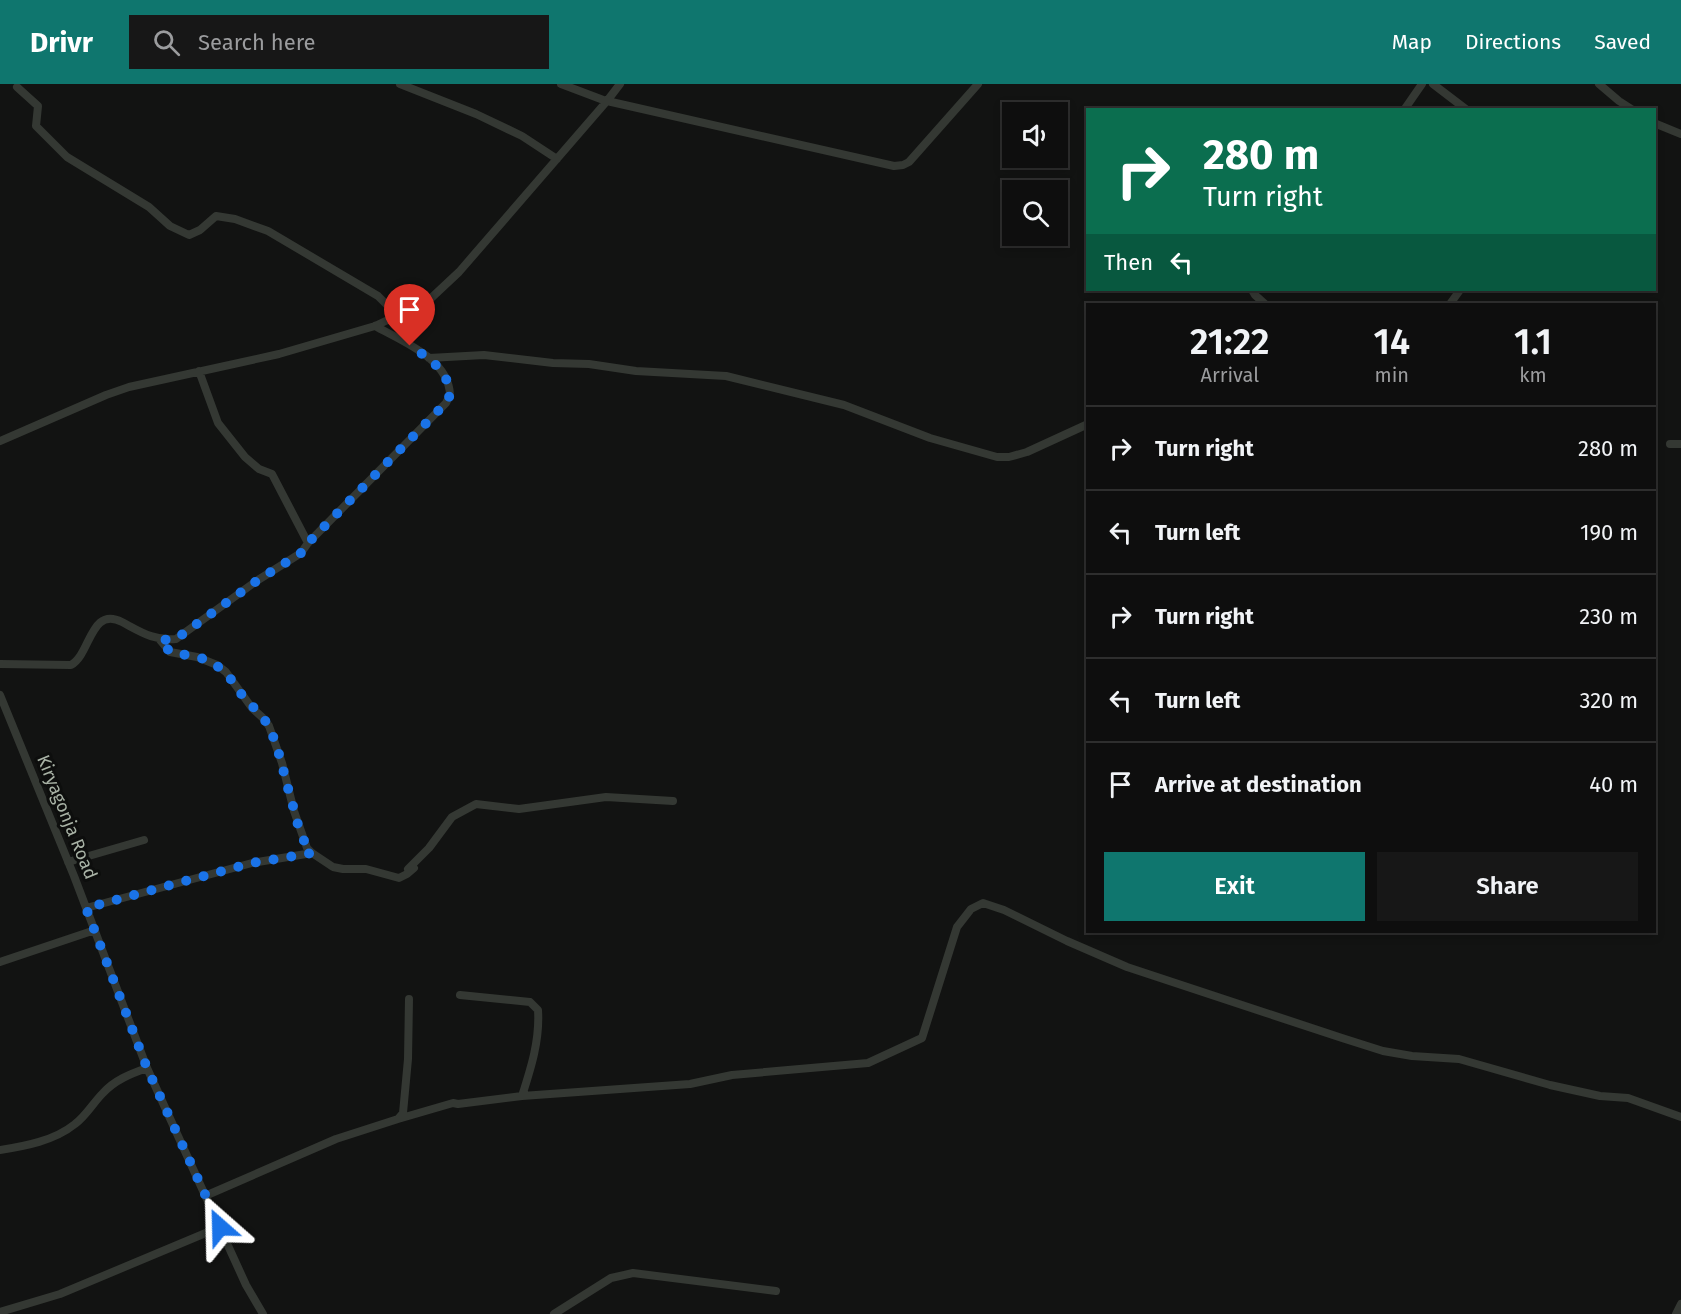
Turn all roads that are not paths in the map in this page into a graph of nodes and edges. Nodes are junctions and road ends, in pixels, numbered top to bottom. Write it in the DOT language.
graph roads {
  1 [pos="400,84"];
  2 [pos="561,84"];
  3 [pos="620,84"];
  4 [pos="978,84"];
  5 [pos="1422,84"];
  6 [pos="1433,84"];
  7 [pos="1599,84"];
  8 [pos="17,87"];
  9 [pos="606,101"];
  10 [pos="1405,108"];
  11 [pos="1464,108"];
  12 [pos="1630,108"];
  13 [pos="1656,124"];
  14 [pos="1681,134"];
  15 [pos="557,159"];
  16 [pos="1253,291"];
  17 [pos="1460,291"];
  18 [pos="1264,303"];
  19 [pos="1451,303"];
  20 [pos="398,316"];
  21 [pos="375,326"];
  22 [pos="429,358"];
  23 [pos="200,372"];
  24 [pos="1086,425"];
  25 [pos="0,441"];
  26 [pos="1670,444"];
  27 [pos="1681,444"];
  28 [pos="308,543"];
  29 [pos="160,640"];
  30 [pos="0,664"];
  31 [pos="0,695"];
  32 [pos="673,801"];
  33 [pos="144,840"];
  34 [pos="312,853"];
  35 [pos="68,862"];
  36 [pos="414,868"];
  37 [pos="399,878"];
  38 [pos="86,908"];
  39 [pos="94,930"];
  40 [pos="0,962"];
  41 [pos="460,995"];
  42 [pos="409,999"];
  43 [pos="147,1068"];
  44 [pos="522,1096"];
  45 [pos="1681,1116"];
  46 [pos="398,1119"];
  47 [pos="0,1150"];
  48 [pos="205,1196"];
  49 [pos="220,1227"];
  50 [pos="776,1291"];
  51 [pos="1681,1304"];
  52 [pos="0,1312"];
  53 [pos="263,1314"];
  54 [pos="554,1314"];
  55 [pos="1676,1314"];
  1 -- 15 [label="street"];
  2 -- 9 [label="street"];
  3 -- 9 [label="street"];
  4 -- 9 [label="street"];
  5 -- 10 [label="street"];
  6 -- 11 [label="street"];
  7 -- 12 [label="street"];
  8 -- 20 [label="street"];
  9 -- 15 [label="street"];
  13 -- 14 [label="street"];
  15 -- 20 [label="street"];
  16 -- 18 [label="street"];
  17 -- 19 [label="street"];
  20 -- 21 [label="street"];
  21 -- 22 [label="street"];
  21 -- 23 [label="street"];
  22 -- 24 [label="street"];
  22 -- 28 [label="street"];
  23 -- 25 [label="street"];
  23 -- 28 [label="street"];
  26 -- 27 [label="street"];
  28 -- 29 [label="street"];
  29 -- 30 [label="street"];
  29 -- 34 [label="street"];
  31 -- 35 [label="street, Kiryagonja Road"];
  32 -- 37 [label="street"];
  33 -- 35 [label="street"];
  34 -- 37 [label="street"];
  34 -- 38 [label="street"];
  35 -- 38 [label="street, Kiryagonja Road"];
  36 -- 37 [label="street"];
  38 -- 39 [label="street, Kiryagonja Road"];
  39 -- 40 [label="street"];
  39 -- 43 [label="street, Kiryagonja Road"];
  41 -- 44 [label="street"];
  42 -- 46 [label="street"];
  43 -- 47 [label="street"];
  43 -- 48 [label="street, Kiryagonja Road"];
  44 -- 45 [label="street"];
  44 -- 46 [label="street"];
  46 -- 48 [label="street"];
  48 -- 49 [label="street, Kiryagonja Road"];
  49 -- 52 [label="street"];
  49 -- 53 [label="street, Kiryagonja Road"];
  50 -- 54 [label="street"];
  51 -- 55 [label="street"];
}
